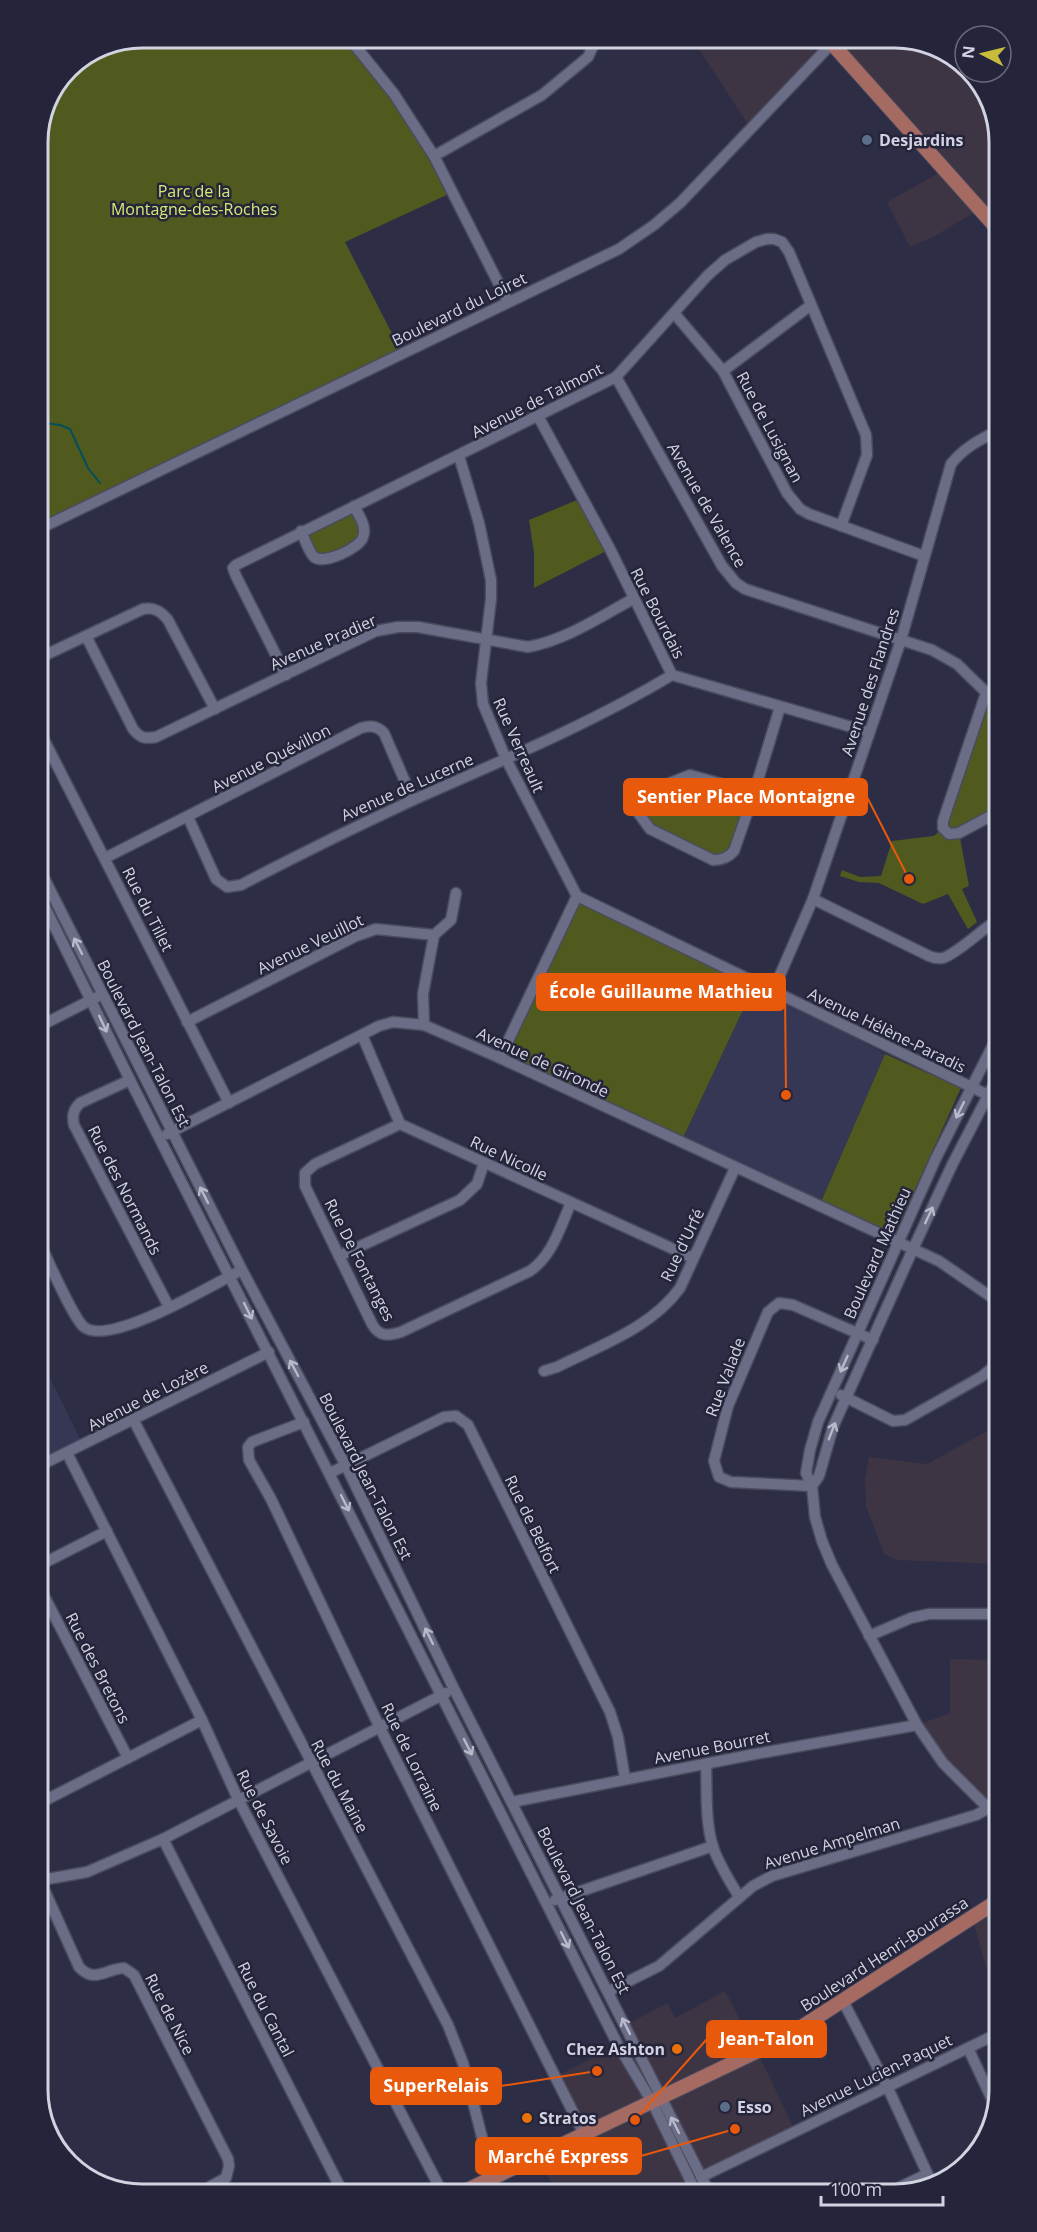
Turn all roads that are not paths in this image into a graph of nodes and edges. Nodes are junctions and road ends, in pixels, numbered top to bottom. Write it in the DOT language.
graph roads {
  1 [pos="357,48"];
  2 [pos="592,48"];
  3 [pos="825,48"];
  4 [pos="839,48"];
  5 [pos="434,156"];
  6 [pos="989,219"];
  7 [pos="508,302"];
  8 [pos="811,305"];
  9 [pos="674,313"];
  10 [pos="723,371"];
  11 [pos="616,377"];
  12 [pos="538,416"];
  13 [pos="989,435"];
  14 [pos="459,456"];
  15 [pos="354,506"];
  16 [pos="48,525"];
  17 [pos="841,526"];
  18 [pos="301,531"];
  19 [pos="924,556"];
  20 [pos="633,599"];
  21 [pos="86,636"];
  22 [pos="486,640"];
  23 [pos="901,640"];
  24 [pos="48,654"];
  25 [pos="286,675"];
  26 [pos="672,675"];
  27 [pos="986,693"];
  28 [pos="989,696"];
  29 [pos="780,707"];
  30 [pos="215,709"];
  31 [pos="869,732"];
  32 [pos="48,747"];
  33 [pos="506,759"];
  34 [pos="754,793"];
  35 [pos="413,800"];
  36 [pos="188,817"];
  37 [pos="989,817"];
  38 [pos="105,858"];
  39 [pos="48,886"];
  40 [pos="456,893"];
  41 [pos="577,896"];
  42 [pos="813,899"];
  43 [pos="48,913"];
  44 [pos="989,926"];
  45 [pos="434,935"];
  46 [pos="773,991"];
  47 [pos="103,995"];
  48 [pos="92,1000"];
  49 [pos="48,1022"];
  50 [pos="188,1022"];
  51 [pos="424,1025"];
  52 [pos="362,1035"];
  53 [pos="989,1053"];
  54 [pos="500,1058"];
  55 [pos="130,1080"];
  56 [pos="971,1088"];
  57 [pos="988,1095"];
  58 [pos="229,1103"];
  59 [pos="400,1124"];
  60 [pos="172,1131"];
  61 [pos="160,1137"];
  62 [pos="484,1163"];
  63 [pos="735,1168"];
  64 [pos="571,1203"];
  65 [pos="898,1241"];
  66 [pos="913,1249"];
  67 [pos="339,1256"];
  68 [pos="693,1258"];
  69 [pos="242,1270"];
  70 [pos="48,1271"];
  71 [pos="231,1276"];
  72 [pos="989,1295"];
  73 [pos="169,1307"];
  74 [pos="858,1334"];
  75 [pos="873,1340"];
  76 [pos="268,1352"];
  77 [pos="989,1370"];
  78 [pos="544,1371"];
  79 [pos="832,1392"];
  80 [pos="847,1398"];
  81 [pos="134,1419"];
  82 [pos="304,1422"];
  83 [pos="67,1453"];
  84 [pos="48,1462"];
  85 [pos="346,1466"];
  86 [pos="330,1473"];
  87 [pos="812,1485"];
  88 [pos="107,1531"];
  89 [pos="48,1561"];
  90 [pos="48,1604"];
  91 [pos="989,1614"];
  92 [pos="869,1636"];
  93 [pos="454,1689"];
  94 [pos="442,1695"];
  95 [pos="202,1720"];
  96 [pos="917,1725"];
  97 [pos="380,1728"];
  98 [pos="128,1758"];
  99 [pos="310,1762"];
  100 [pos="706,1764"];
  101 [pos="625,1779"];
  102 [pos="48,1799"];
  103 [pos="238,1799"];
  104 [pos="512,1802"];
  105 [pos="989,1808"];
  106 [pos="163,1839"];
  107 [pos="712,1846"];
  108 [pos="48,1879"];
  109 [pos="739,1897"];
  110 [pos="560,1898"];
  111 [pos="48,1900"];
  112 [pos="547,1903"];
  113 [pos="989,1906"];
  114 [pos="609,1991"];
  115 [pos="843,2001"];
  116 [pos="989,2037"];
  117 [pos="968,2048"];
  118 [pos="887,2086"];
  119 [pos="989,2093"];
  120 [pos="657,2099"];
  121 [pos="584,2134"];
  122 [pos="927,2174"];
  123 [pos="701,2177"];
  124 [pos="929,2177"];
  125 [pos="492,2178"];
  126 [pos="910,2182"];
  127 [pos="215,2184"];
  128 [pos="338,2184"];
  129 [pos="438,2184"];
  130 [pos="480,2184"];
  131 [pos="494,2184"];
  132 [pos="692,2184"];
  133 [pos="705,2184"];
  1 -- 5 [label="street"];
  2 -- 5 [label="street"];
  3 -- 7 [label="street, Boulevard du Loiret"];
  4 -- 6 [label="main road"];
  5 -- 7 [label="street"];
  7 -- 16 [label="street, Boulevard du Loiret"];
  8 -- 9 [label="street, Avenue de Talmont"];
  8 -- 10 [label="street"];
  8 -- 17 [label="street, Avenue de Talmont"];
  9 -- 10 [label="street, Rue de Lusignan"];
  9 -- 11 [label="street, Avenue de Talmont"];
  10 -- 17 [label="street, Rue de Lusignan"];
  11 -- 12 [label="street, Avenue de Talmont"];
  11 -- 23 [label="street, Avenue de Valence"];
  12 -- 14 [label="street, Avenue de Talmont"];
  12 -- 20 [label="street, Rue Bourdais"];
  13 -- 19 [label="street, Avenue des Flandres"];
  14 -- 15 [label="street, Avenue de Talmont"];
  14 -- 22 [label="street, Rue Verreault"];
  15 -- 18 [label="street, Avenue de Talmont"];
  15 -- 18 [label="street"];
  17 -- 19 [label="street, Rue de Lusignan"];
  18 -- 25 [label="street, Avenue de Talmont"];
  19 -- 23 [label="street, Avenue des Flandres"];
  20 -- 22 [label="street, Avenue Pradier"];
  20 -- 26 [label="street, Rue Bourdais"];
  21 -- 24 [label="street"];
  21 -- 30 [label="street"];
  21 -- 30 [label="street, Avenue Pradier"];
  22 -- 25 [label="street, Avenue Pradier"];
  22 -- 33 [label="street, Rue Verreault"];
  23 -- 27 [label="street, Avenue de Valence"];
  23 -- 31 [label="street, Avenue des Flandres"];
  25 -- 30 [label="street, Avenue Pradier"];
  26 -- 29 [label="street, Rue Bourdais"];
  26 -- 33 [label="street, Avenue de Lucerne"];
  27 -- 28 [label="street, Avenue de Valence"];
  27 -- 37 [label="street"];
  29 -- 31 [label="street, Rue Bourdais"];
  29 -- 34 [label="street"];
  31 -- 42 [label="street, Avenue des Flandres"];
  32 -- 38 [label="street, Rue du Tillet"];
  33 -- 35 [label="street, Avenue de Lucerne"];
  33 -- 41 [label="street, Rue Verreault"];
  34 -- 34 [label="street"];
  35 -- 36 [label="street, Avenue de Lucerne"];
  35 -- 36 [label="street, Avenue Quévillon"];
  36 -- 38 [label="street, Avenue Quévillon"];
  38 -- 50 [label="street, Rue du Tillet"];
  47 -- 39 [label="street, Boulevard Jean-Talon Est, one-way"];
  40 -- 45 [label="street"];
  41 -- 46 [label="street, Avenue Hélène-Paradis"];
  41 -- 54 [label="street"];
  42 -- 44 [label="street"];
  42 -- 46 [label="street, Avenue des Flandres"];
  43 -- 48 [label="street, Boulevard Jean-Talon Est"];
  45 -- 50 [label="street, Avenue Veuillot"];
  45 -- 51 [label="street"];
  46 -- 56 [label="street, Avenue Hélène-Paradis"];
  47 -- 48 [label="street"];
  47 -- 60 [label="street, Boulevard Jean-Talon Est"];
  48 -- 49 [label="street"];
  48 -- 55 [label="street, Boulevard Jean-Talon Est, one-way"];
  50 -- 58 [label="street, Rue du Tillet"];
  51 -- 52 [label="street, Avenue de Gironde"];
  51 -- 54 [label="street, Avenue de Gironde"];
  52 -- 58 [label="street, Avenue de Gironde"];
  52 -- 59 [label="street"];
  53 -- 56 [label="street, Boulevard Mathieu"];
  54 -- 63 [label="street, Avenue de Gironde"];
  55 -- 61 [label="street, Boulevard Jean-Talon Est"];
  55 -- 73 [label="street, Rue des Normands"];
  56 -- 57 [label="street, Avenue Hélène-Paradis"];
  56 -- 65 [label="street, Boulevard Mathieu, one-way"];
  66 -- 57 [label="street, Boulevard Mathieu, one-way"];
  58 -- 60 [label="street, Avenue de Gironde"];
  59 -- 62 [label="street, Rue Nicolle"];
  59 -- 67 [label="street, Rue De Fontanges"];
  60 -- 61 [label="street, Avenue de Gironde"];
  69 -- 60 [label="street, Boulevard Jean-Talon Est, one-way"];
  61 -- 71 [label="street, Boulevard Jean-Talon Est"];
  62 -- 64 [label="street, Rue Nicolle"];
  62 -- 67 [label="street"];
  63 -- 65 [label="street, Avenue de Gironde"];
  63 -- 68 [label="street, Rue d'Urfé"];
  64 -- 67 [label="street, Rue De Fontanges"];
  64 -- 68 [label="street, Rue Nicolle"];
  65 -- 66 [label="street, Avenue de Gironde"];
  65 -- 74 [label="street, Boulevard Mathieu"];
  66 -- 72 [label="street, Avenue de Gironde"];
  66 -- 75 [label="street, Boulevard Mathieu"];
  68 -- 78 [label="street, Rue d'Urfé"];
  69 -- 71 [label="street"];
  85 -- 69 [label="street, Boulevard Jean-Talon Est, one-way"];
  70 -- 73 [label="street"];
  71 -- 73 [label="street"];
  71 -- 76 [label="street, Boulevard Jean-Talon Est, one-way"];
  74 -- 75 [label="street, Rue Valade"];
  74 -- 79 [label="street, Boulevard Mathieu, one-way"];
  74 -- 87 [label="street, Rue Valade"];
  75 -- 80 [label="street, Boulevard Mathieu"];
  76 -- 81 [label="street, Avenue de Lozère"];
  76 -- 82 [label="street, Boulevard Jean-Talon Est"];
  77 -- 80 [label="street"];
  79 -- 80 [label="street"];
  79 -- 87 [label="street, Boulevard Mathieu"];
  87 -- 80 [label="street, Boulevard Mathieu, one-way"];
  81 -- 83 [label="street, Avenue de Lozère"];
  81 -- 99 [label="street, Rue du Maine"];
  82 -- 86 [label="street, Boulevard Jean-Talon Est"];
  82 -- 97 [label="street, Rue de Lorraine"];
  83 -- 84 [label="street, Avenue de Lozère"];
  83 -- 88 [label="street, Rue de Savoie"];
  85 -- 86 [label="street, Rue de Belfort"];
  93 -- 85 [label="street, Boulevard Jean-Talon Est, one-way"];
  85 -- 101 [label="street, Rue de Belfort"];
  86 -- 94 [label="street, Boulevard Jean-Talon Est, one-way"];
  87 -- 92 [label="street, Boulevard Mathieu"];
  88 -- 89 [label="street"];
  88 -- 95 [label="street, Rue de Savoie"];
  90 -- 98 [label="street, Rue des Bretons"];
  91 -- 92 [label="street"];
  92 -- 96 [label="street, Boulevard Mathieu"];
  93 -- 94 [label="street"];
  93 -- 104 [label="street, Boulevard Jean-Talon Est"];
  94 -- 97 [label="street"];
  94 -- 112 [label="street, Boulevard Jean-Talon Est, one-way"];
  95 -- 98 [label="street"];
  95 -- 103 [label="street, Rue de Savoie"];
  96 -- 100 [label="street, Avenue Bourret"];
  96 -- 105 [label="street, Boulevard Mathieu"];
  97 -- 99 [label="street"];
  97 -- 121 [label="street, Rue de Lorraine"];
  98 -- 102 [label="street"];
  99 -- 103 [label="street"];
  99 -- 125 [label="street, Rue du Maine"];
  100 -- 101 [label="street, Avenue Bourret"];
  100 -- 107 [label="street"];
  101 -- 104 [label="street, Avenue Bourret"];
  103 -- 106 [label="street"];
  103 -- 129 [label="street, Rue de Savoie"];
  104 -- 110 [label="street, Boulevard Jean-Talon Est"];
  105 -- 109 [label="street, Avenue Ampelman"];
  106 -- 108 [label="street"];
  106 -- 128 [label="street, Rue du Cantal"];
  107 -- 109 [label="street"];
  107 -- 110 [label="street"];
  109 -- 114 [label="street, Avenue Ampelman"];
  110 -- 112 [label="street"];
  110 -- 114 [label="street, Boulevard Jean-Talon Est"];
  111 -- 127 [label="street, Rue de Nice"];
  112 -- 120 [label="street, Boulevard Jean-Talon Est, one-way"];
  113 -- 115 [label="main road, Boulevard Henri-Bourassa"];
  120 -- 114 [label="street, Boulevard Jean-Talon Est, one-way"];
  115 -- 118 [label="street"];
  115 -- 120 [label="main road, Boulevard Henri-Bourassa"];
  116 -- 117 [label="street, Avenue Lucien-Paquet"];
  117 -- 118 [label="street, Avenue Lucien-Paquet"];
  117 -- 119 [label="street"];
  118 -- 122 [label="street"];
  118 -- 123 [label="street, Avenue Lucien-Paquet"];
  120 -- 121 [label="main road, Boulevard Henri-Bourassa"];
  123 -- 120 [label="street, one-way"];
  120 -- 132 [label="street"];
  121 -- 125 [label="main road, Boulevard Henri-Bourassa"];
  122 -- 124 [label="street"];
  122 -- 126 [label="street"];
  123 -- 133 [label="street"];
  125 -- 130 [label="main road, Boulevard Henri-Bourassa"];
  125 -- 131 [label="street, Rue du Maine"];
}
